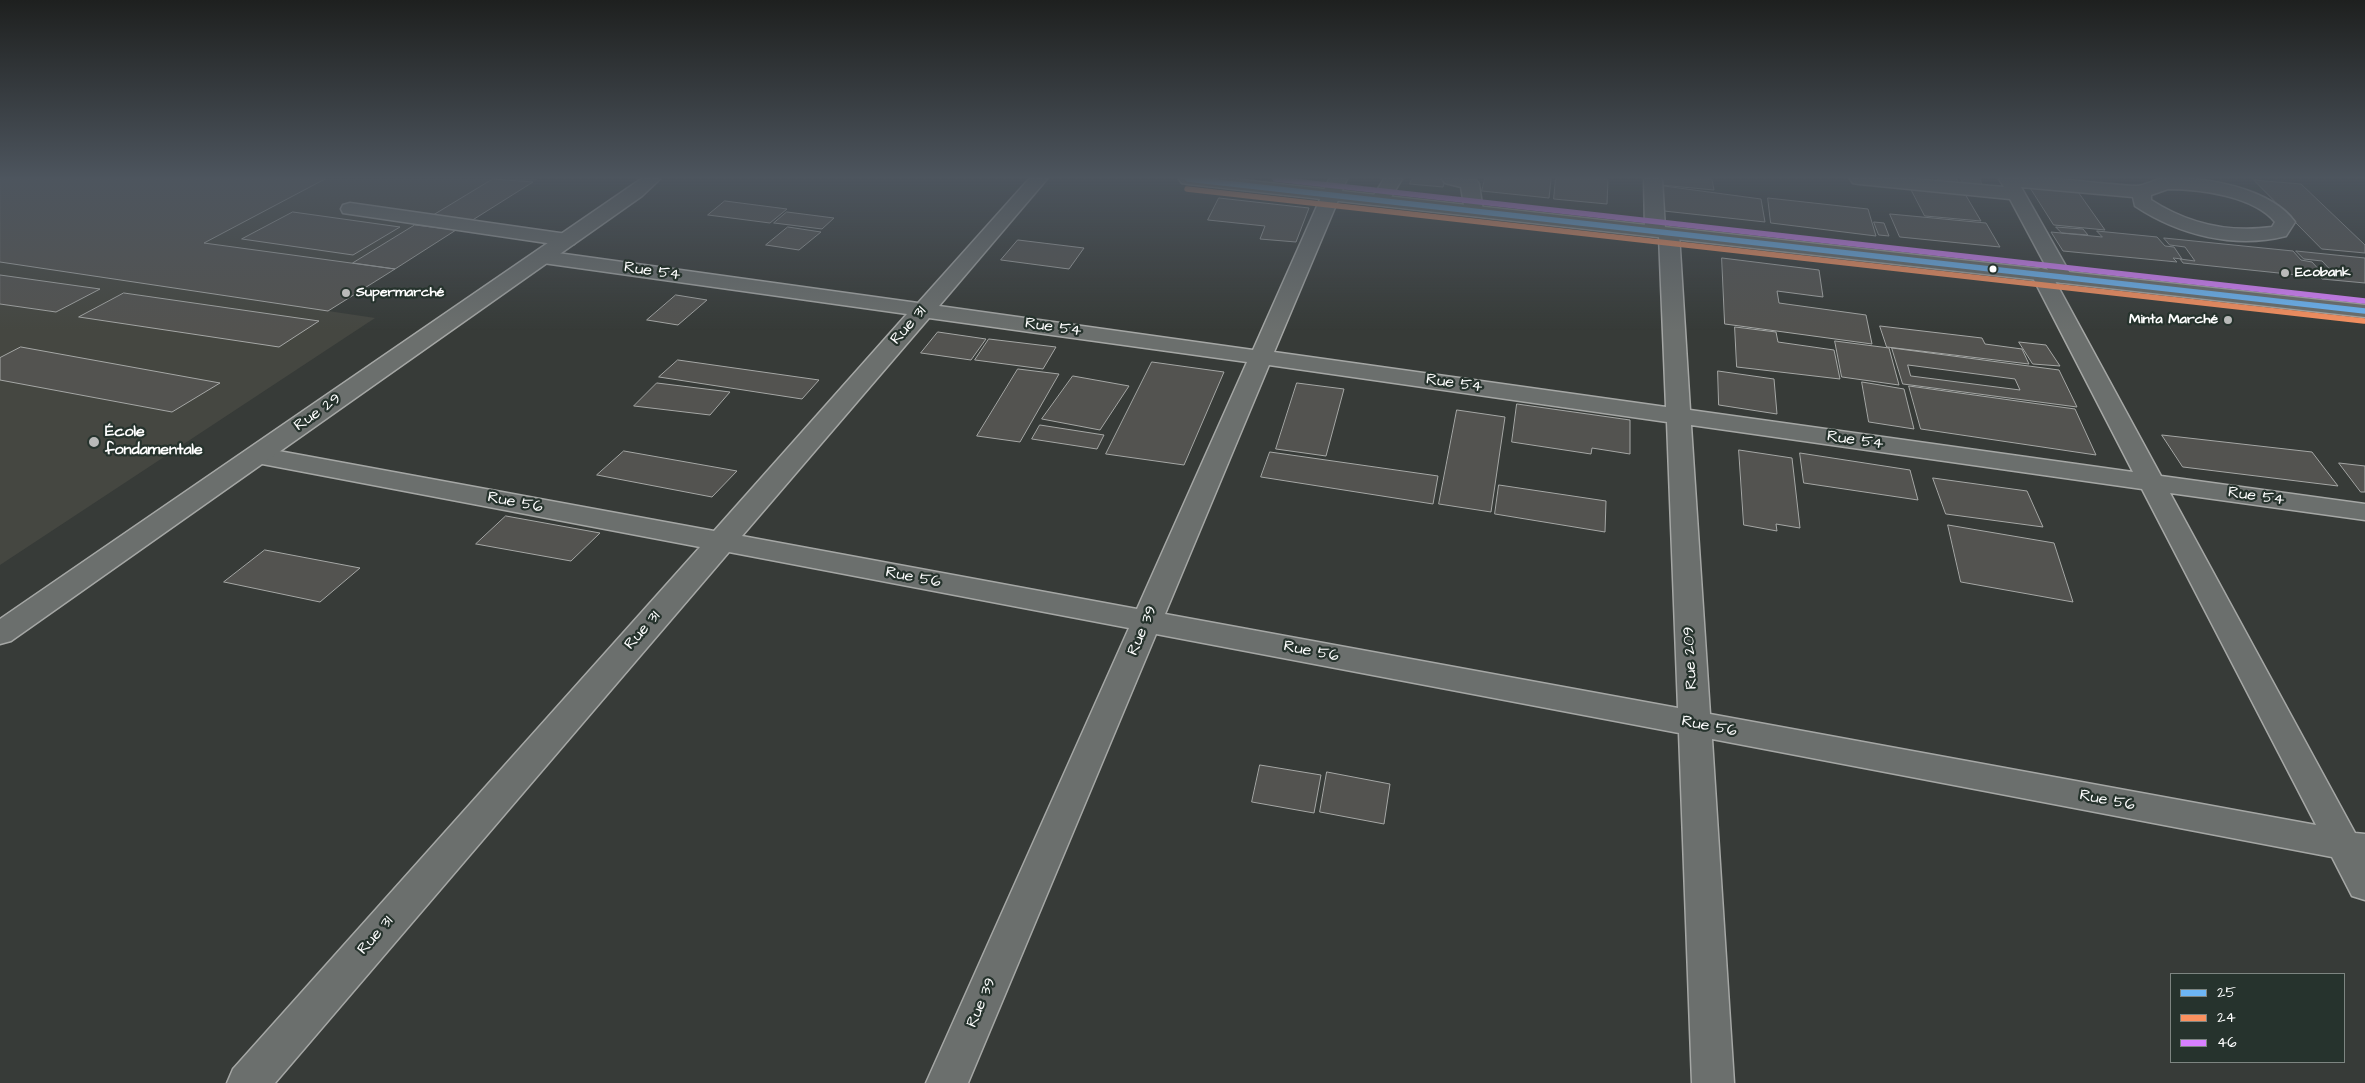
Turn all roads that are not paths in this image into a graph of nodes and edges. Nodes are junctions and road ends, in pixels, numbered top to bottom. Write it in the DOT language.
graph roads {
  1 [pos="494,230"];
  2 [pos="582,230"];
  3 [pos="994,230"];
  4 [pos="1317,230"];
  5 [pos="1640,230"];
  6 [pos="2032,230"];
  7 [pos="2204,230"];
  8 [pos="2280,230"];
  9 [pos="1662,232"];
  10 [pos="567,240"];
  11 [pos="543,257"];
  12 [pos="2052,275"];
  13 [pos="923,310"];
  14 [pos="2365,311"];
  15 [pos="1261,358"];
  16 [pos="1678,416"];
  17 [pos="257,455"];
  18 [pos="2151,482"];
  19 [pos="2365,512"];
  20 [pos="720,542"];
  21 [pos="1147,622"];
  22 [pos="0,634"];
  23 [pos="1695,724"];
  24 [pos="2355,847"];
  25 [pos="2365,885"];
  26 [pos="248,1083"];
  27 [pos="947,1083"];
  28 [pos="1713,1083"];
  1 -- 10 [label="street"];
  2 -- 10 [label="street, Rue 29"];
  3 -- 13 [label="street, Rue 31"];
  4 -- 15 [label="street, Rue 39"];
  5 -- 9 [label="street"];
  6 -- 12 [label="street"];
  7 -- 8 [label="street"];
  9 -- 12 [label="street"];
  9 -- 16 [label="street, Rue 209"];
  10 -- 11 [label="street, Rue 29"];
  11 -- 13 [label="street, Rue 54"];
  11 -- 17 [label="street, Rue 29"];
  12 -- 14 [label="street"];
  12 -- 18 [label="street"];
  13 -- 15 [label="street, Rue 54"];
  13 -- 20 [label="street, Rue 31"];
  15 -- 16 [label="street, Rue 54"];
  15 -- 21 [label="street, Rue 39"];
  16 -- 18 [label="street, Rue 54"];
  16 -- 23 [label="street, Rue 209"];
  17 -- 20 [label="street, Rue 56"];
  17 -- 22 [label="street, Rue 29"];
  18 -- 19 [label="street, Rue 54"];
  18 -- 24 [label="street"];
  20 -- 21 [label="street, Rue 56"];
  20 -- 26 [label="street, Rue 31"];
  21 -- 23 [label="street, Rue 56"];
  21 -- 27 [label="street, Rue 39"];
  23 -- 24 [label="street, Rue 56"];
  23 -- 28 [label="street, Rue 209"];
  24 -- 25 [label="street"];
}
